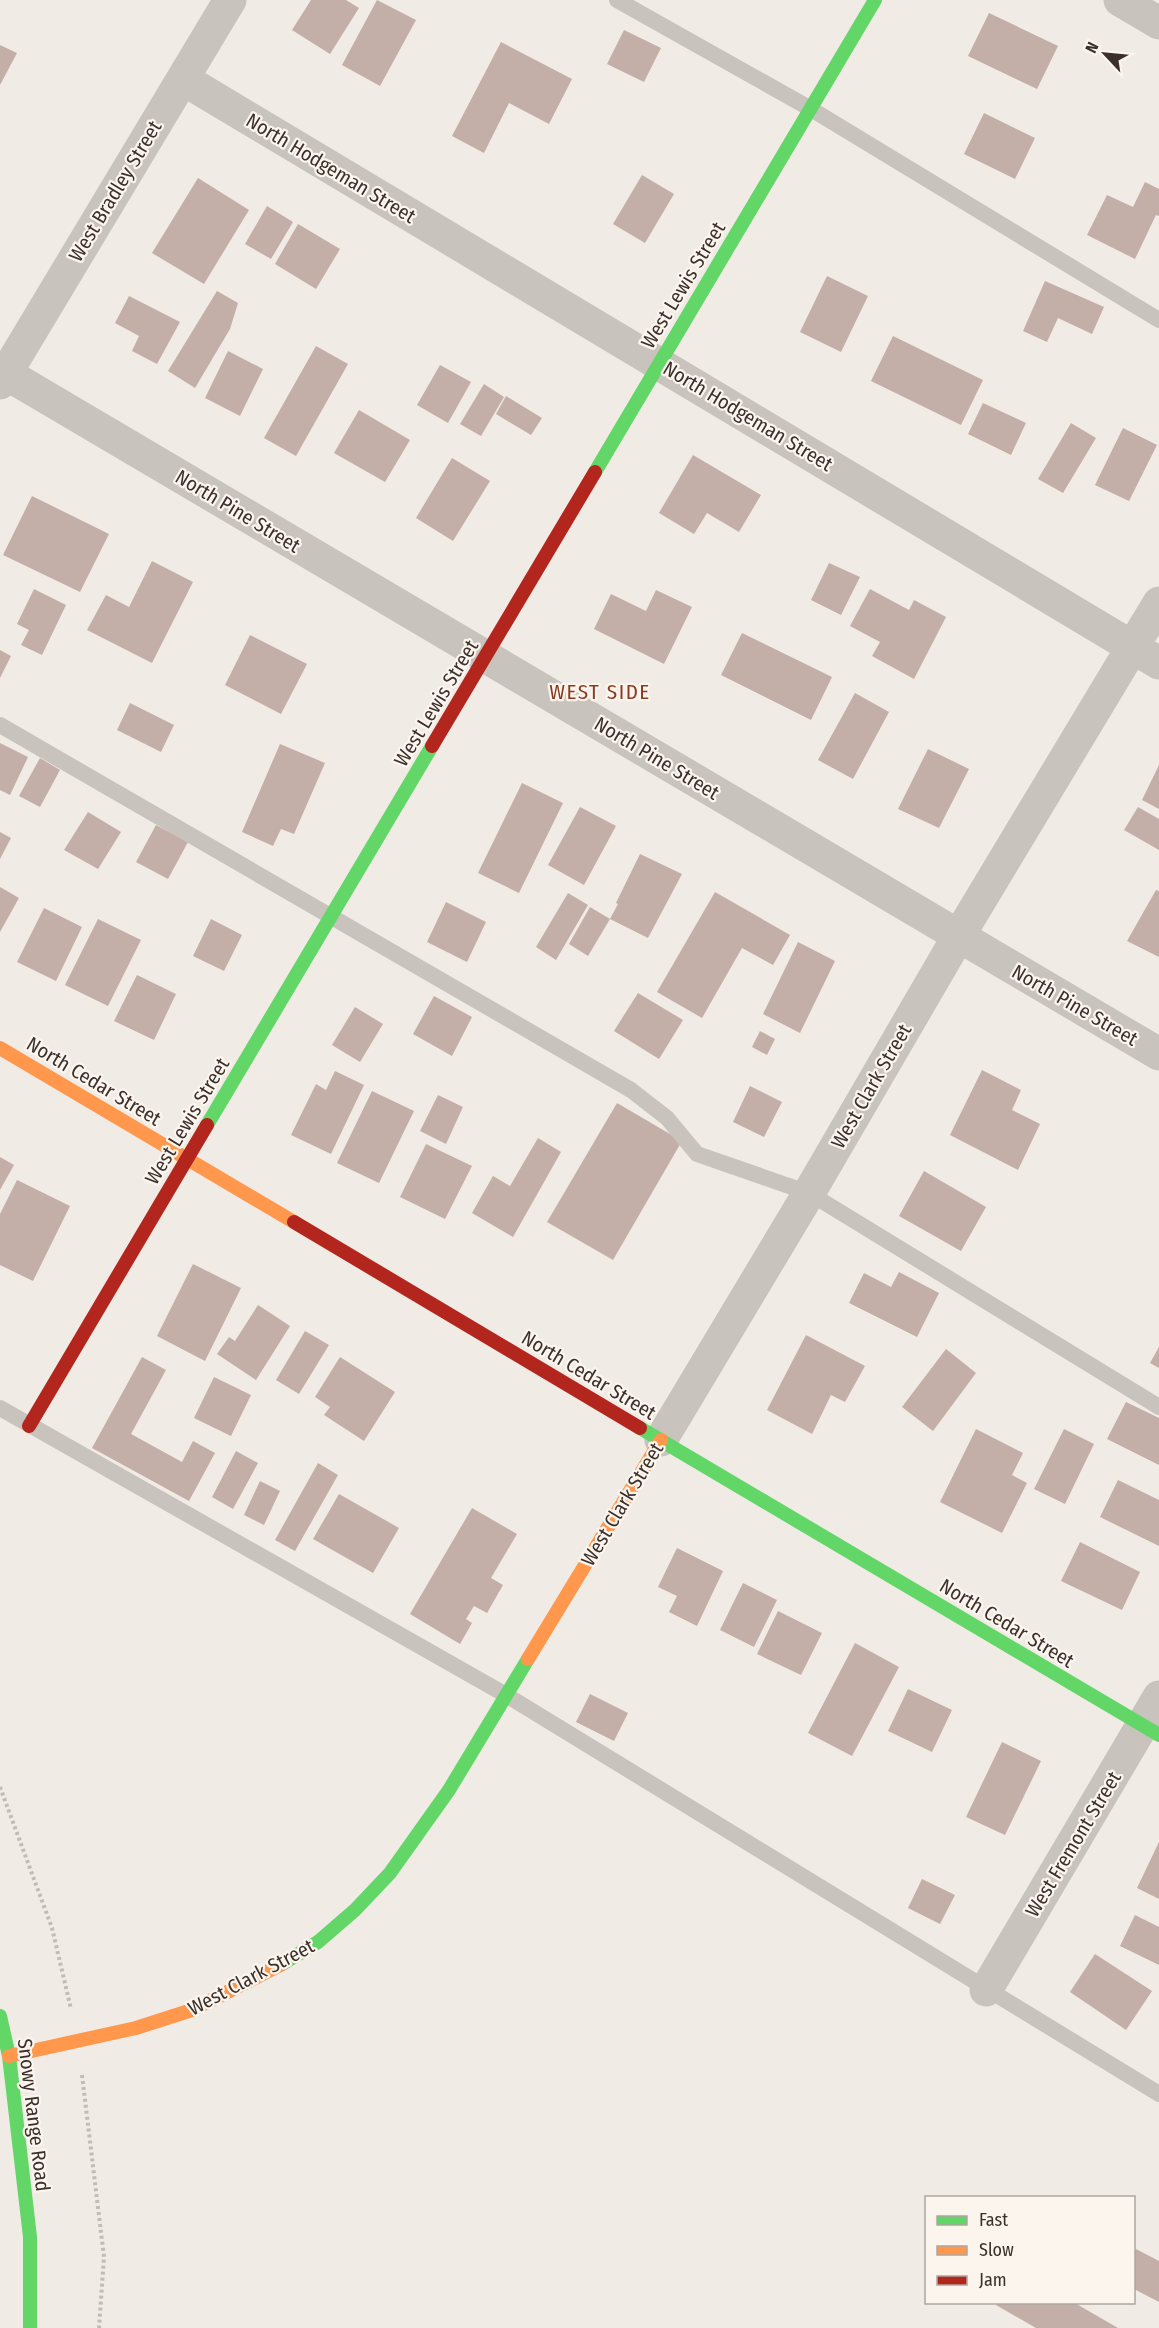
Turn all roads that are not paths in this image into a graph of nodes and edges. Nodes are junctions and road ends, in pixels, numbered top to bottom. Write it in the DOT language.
graph roads {
  1 [pos="230,0"];
  2 [pos="617,0"];
  3 [pos="875,0"];
  4 [pos="1120,0"];
  5 [pos="1159,22"];
  6 [pos="183,80"];
  7 [pos="811,109"];
  8 [pos="1159,320"];
  9 [pos="660,363"];
  10 [pos="2,375"];
  11 [pos="1159,603"];
  12 [pos="1146,655"];
  13 [pos="485,657"];
  14 [pos="0,725"];
  15 [pos="331,917"];
  16 [pos="958,937"];
  17 [pos="0,1048"];
  18 [pos="1159,1054"];
  19 [pos="187,1159"];
  20 [pos="809,1193"];
  21 [pos="1159,1407"];
  22 [pos="0,1408"];
  23 [pos="29,1426"];
  24 [pos="661,1440"];
  25 [pos="506,1695"];
  26 [pos="1159,1697"];
  27 [pos="1151,1730"];
  28 [pos="986,1990"];
  29 [pos="0,2016"];
  30 [pos="9,2056"];
  31 [pos="1159,2094"];
  32 [pos="30,2328"];
  1 -- 6 [label="street, West Bradley Street"];
  2 -- 7 [label="lane"];
  3 -- 7 [label="street, West Lewis Street"];
  4 -- 5 [label="street"];
  6 -- 9 [label="street, North Hodgeman Street"];
  6 -- 10 [label="street, West Bradley Street"];
  7 -- 8 [label="lane"];
  7 -- 9 [label="street, West Lewis Street"];
  9 -- 12 [label="street, North Hodgeman Street"];
  9 -- 13 [label="street, West Lewis Street"];
  10 -- 13 [label="street, North Pine Street"];
  11 -- 12 [label="street, West Clark Street"];
  12 -- 16 [label="street, West Clark Street"];
  13 -- 15 [label="street, West Lewis Street"];
  13 -- 16 [label="street, North Pine Street"];
  14 -- 15 [label="lane"];
  15 -- 19 [label="street, West Lewis Street"];
  15 -- 20 [label="lane"];
  16 -- 18 [label="street, North Pine Street"];
  16 -- 20 [label="street, West Clark Street"];
  17 -- 19 [label="street, North Cedar Street"];
  19 -- 23 [label="street, West Lewis Street"];
  19 -- 24 [label="street, North Cedar Street"];
  20 -- 21 [label="lane"];
  20 -- 24 [label="street, West Clark Street"];
  22 -- 23 [label="lane"];
  23 -- 25 [label="lane"];
  24 -- 25 [label="street, West Clark Street"];
  24 -- 27 [label="street, North Cedar Street"];
  25 -- 28 [label="lane"];
  25 -- 30 [label="street, West Clark Street"];
  26 -- 27 [label="street, West Fremont Street"];
  27 -- 28 [label="street, West Fremont Street"];
  28 -- 31 [label="lane"];
  29 -- 30 [label="street, Snowy Range Road"];
  30 -- 32 [label="street, Snowy Range Road"];
}
